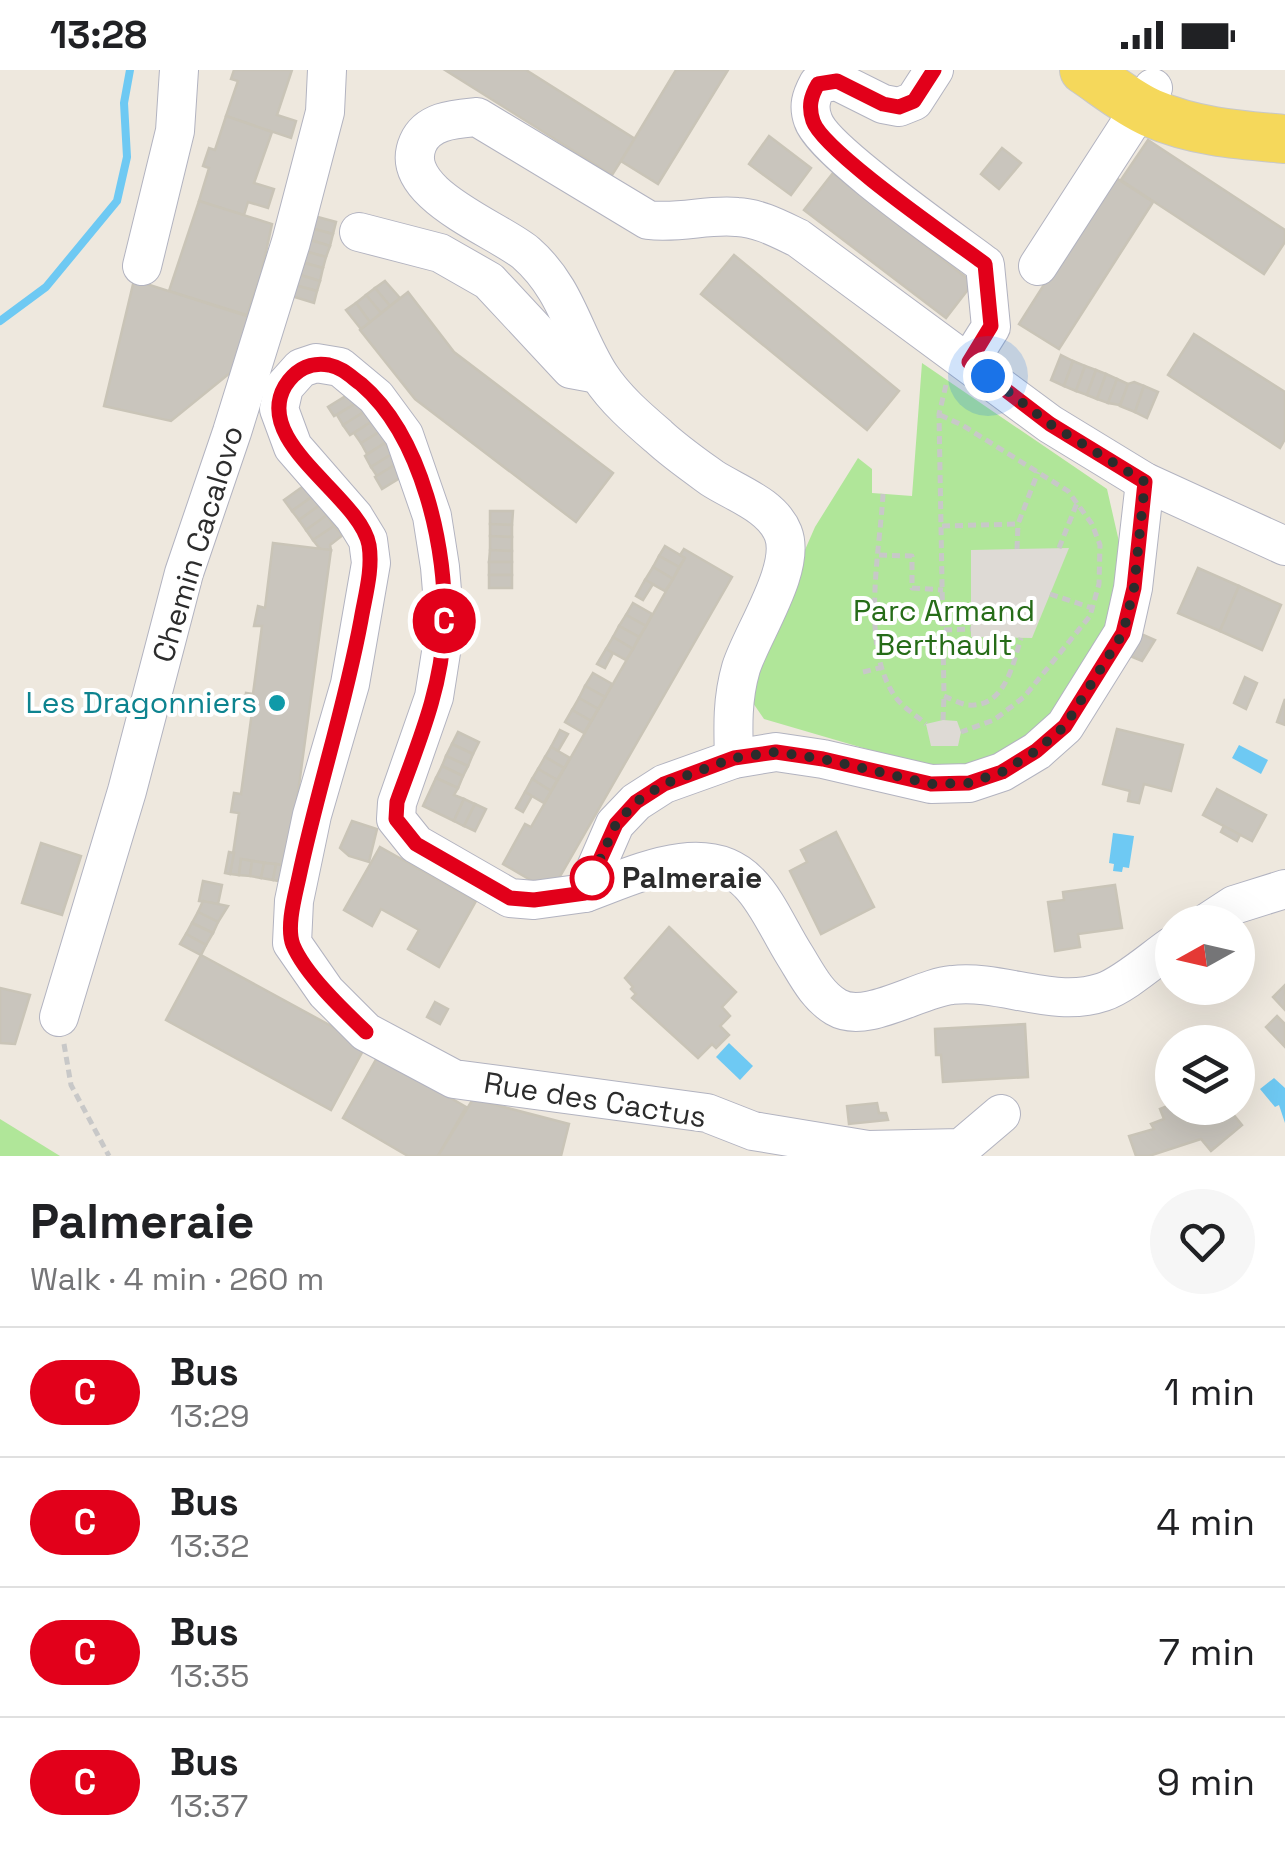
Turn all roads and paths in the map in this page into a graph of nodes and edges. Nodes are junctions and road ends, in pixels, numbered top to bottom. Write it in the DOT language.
graph roads {
  1 [pos="179,70"];
  2 [pos="326,70"];
  3 [pos="934,70"];
  4 [pos="1084,70"];
  5 [pos="1139,88"];
  6 [pos="1274,138"];
  7 [pos="360,232"];
  8 [pos="142,266"];
  9 [pos="1038,266"];
  10 [pos="958,371"];
  11 [pos="598,374"];
  12 [pos="939,414"];
  13 [pos="1038,472"];
  14 [pos="1145,482"];
  15 [pos="883,494"];
  16 [pos="1077,504"];
  17 [pos="1018,524"];
  18 [pos="942,526"];
  19 [pos="1285,546"];
  20 [pos="1060,548"];
  21 [pos="1017,549"];
  22 [pos="879,555"];
  23 [pos="944,590"];
  24 [pos="1050,594"];
  25 [pos="1092,608"];
  26 [pos="971,628"];
  27 [pos="944,630"];
  28 [pos="1021,638"];
  29 [pos="883,667"];
  30 [pos="863,672"];
  31 [pos="944,696"];
  32 [pos="943,720"];
  33 [pos="926,724"];
  34 [pos="961,732"];
  35 [pos="734,758"];
  36 [pos="1285,889"];
  37 [pos="585,893"];
  38 [pos="1234,905"];
  39 [pos="1155,958"];
  40 [pos="59,1016"];
  41 [pos="1000,1114"];
  42 [pos="109,1156"];
  1 -- 8 [label="street"];
  2 -- 40 [label="street, Chemin Cacalovo"];
  3 -- 10 [label="street"];
  4 -- 5 [label="main road"];
  5 -- 6 [label="main road"];
  5 -- 9 [label="street"];
  7 -- 11 [label="street"];
  10 -- 11 [label="street"];
  10 -- 12 [label="path"];
  10 -- 14 [label="street"];
  11 -- 35 [label="street"];
  12 -- 13 [label="path"];
  12 -- 18 [label="path"];
  13 -- 16 [label="path"];
  13 -- 17 [label="path"];
  14 -- 19 [label="street"];
  14 -- 35 [label="street"];
  15 -- 22 [label="path"];
  16 -- 20 [label="path"];
  16 -- 25 [label="path"];
  17 -- 18 [label="path"];
  17 -- 21 [label="path"];
  18 -- 23 [label="path"];
  22 -- 23 [label="path"];
  22 -- 29 [label="path"];
  23 -- 27 [label="path"];
  24 -- 25 [label="path"];
  25 -- 34 [label="path"];
  26 -- 27 [label="path"];
  27 -- 31 [label="path"];
  28 -- 31 [label="path"];
  29 -- 30 [label="path"];
  29 -- 33 [label="path"];
  31 -- 32 [label="path"];
  35 -- 37 [label="street"];
  36 -- 38 [label="street"];
  37 -- 39 [label="street"];
  37 -- 41 [label="street, Rue des Cactus"];
  40 -- 42 [label="path"];
}
